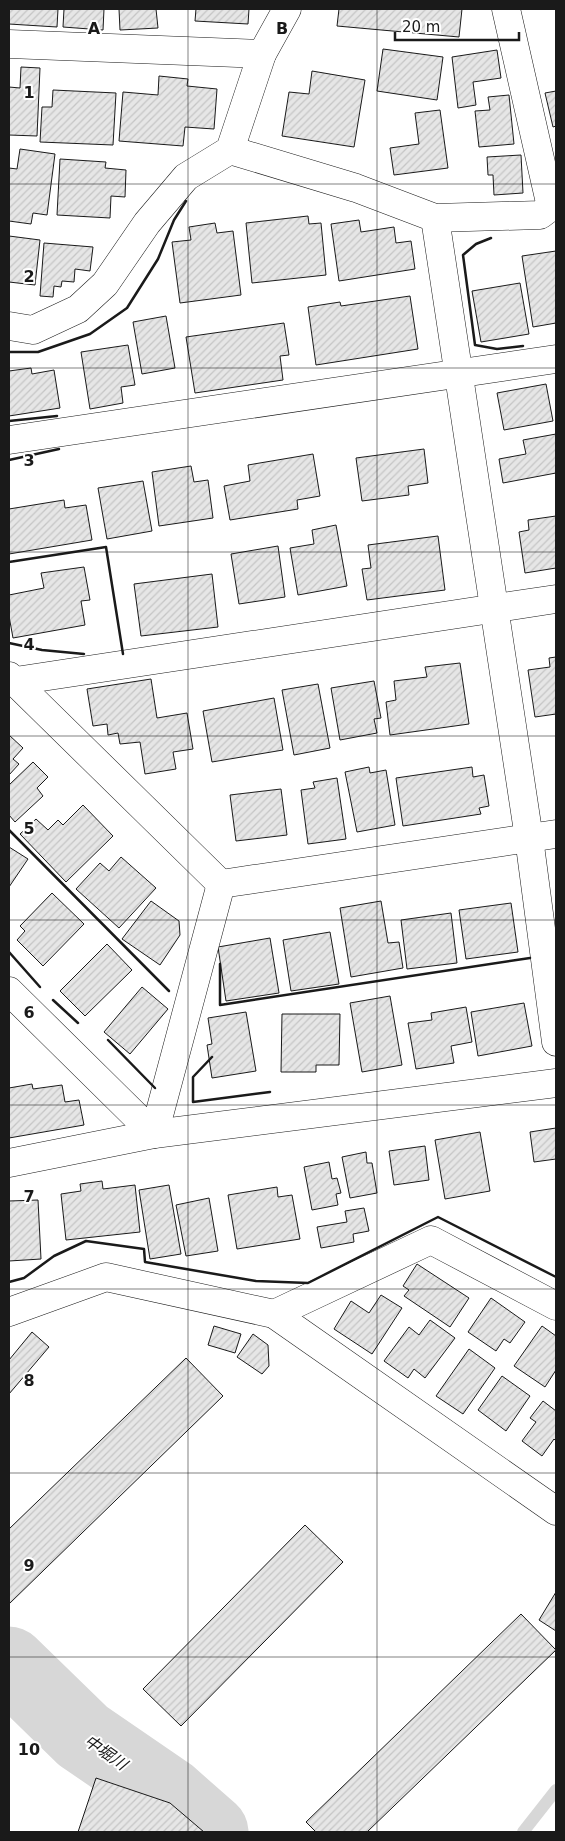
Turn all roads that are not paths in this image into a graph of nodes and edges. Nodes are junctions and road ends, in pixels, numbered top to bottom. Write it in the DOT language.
graph roads {
  1 [pos="287,9"];
  2 [pos="506,9"];
  3 [pos="9,44"];
  4 [pos="262,54"];
  5 [pos="230,150"];
  6 [pos="554,205"];
  7 [pos="435,218"];
  8 [pos="9,326"];
  9 [pos="556,359"];
  10 [pos="458,374"];
  11 [pos="9,440"];
  12 [pos="556,599"];
  13 [pos="495,608"];
  14 [pos="11,680"];
  15 [pos="556,834"];
  16 [pos="529,838"];
  17 [pos="221,884"];
  18 [pos="9,991"];
  19 [pos="556,1042"];
  20 [pos="556,1083"];
  21 [pos="154,1134"];
  22 [pos="9,1163"];
  23 [pos="556,1306"];
  24 [pos="9,1312"];
  25 [pos="274,1314"];
  26 [pos="556,1511"];
  1 -- 4 [label="street"];
  2 -- 6 [label="street"];
  3 -- 4 [label="street"];
  4 -- 5 [label="street"];
  5 -- 7 [label="street"];
  5 -- 8 [label="street"];
  6 -- 7 [label="street"];
  7 -- 10 [label="street"];
  9 -- 10 [label="street"];
  10 -- 11 [label="street"];
  10 -- 13 [label="street"];
  12 -- 13 [label="street"];
  13 -- 14 [label="street"];
  13 -- 16 [label="street"];
  14 -- 17 [label="street"];
  15 -- 16 [label="street"];
  16 -- 17 [label="street"];
  16 -- 19 [label="street"];
  17 -- 21 [label="street"];
  18 -- 21 [label="street"];
  20 -- 21 [label="street"];
  21 -- 22 [label="street"];
  23 -- 25 [label="street"];
  24 -- 25 [label="street"];
  25 -- 26 [label="street"];
}
